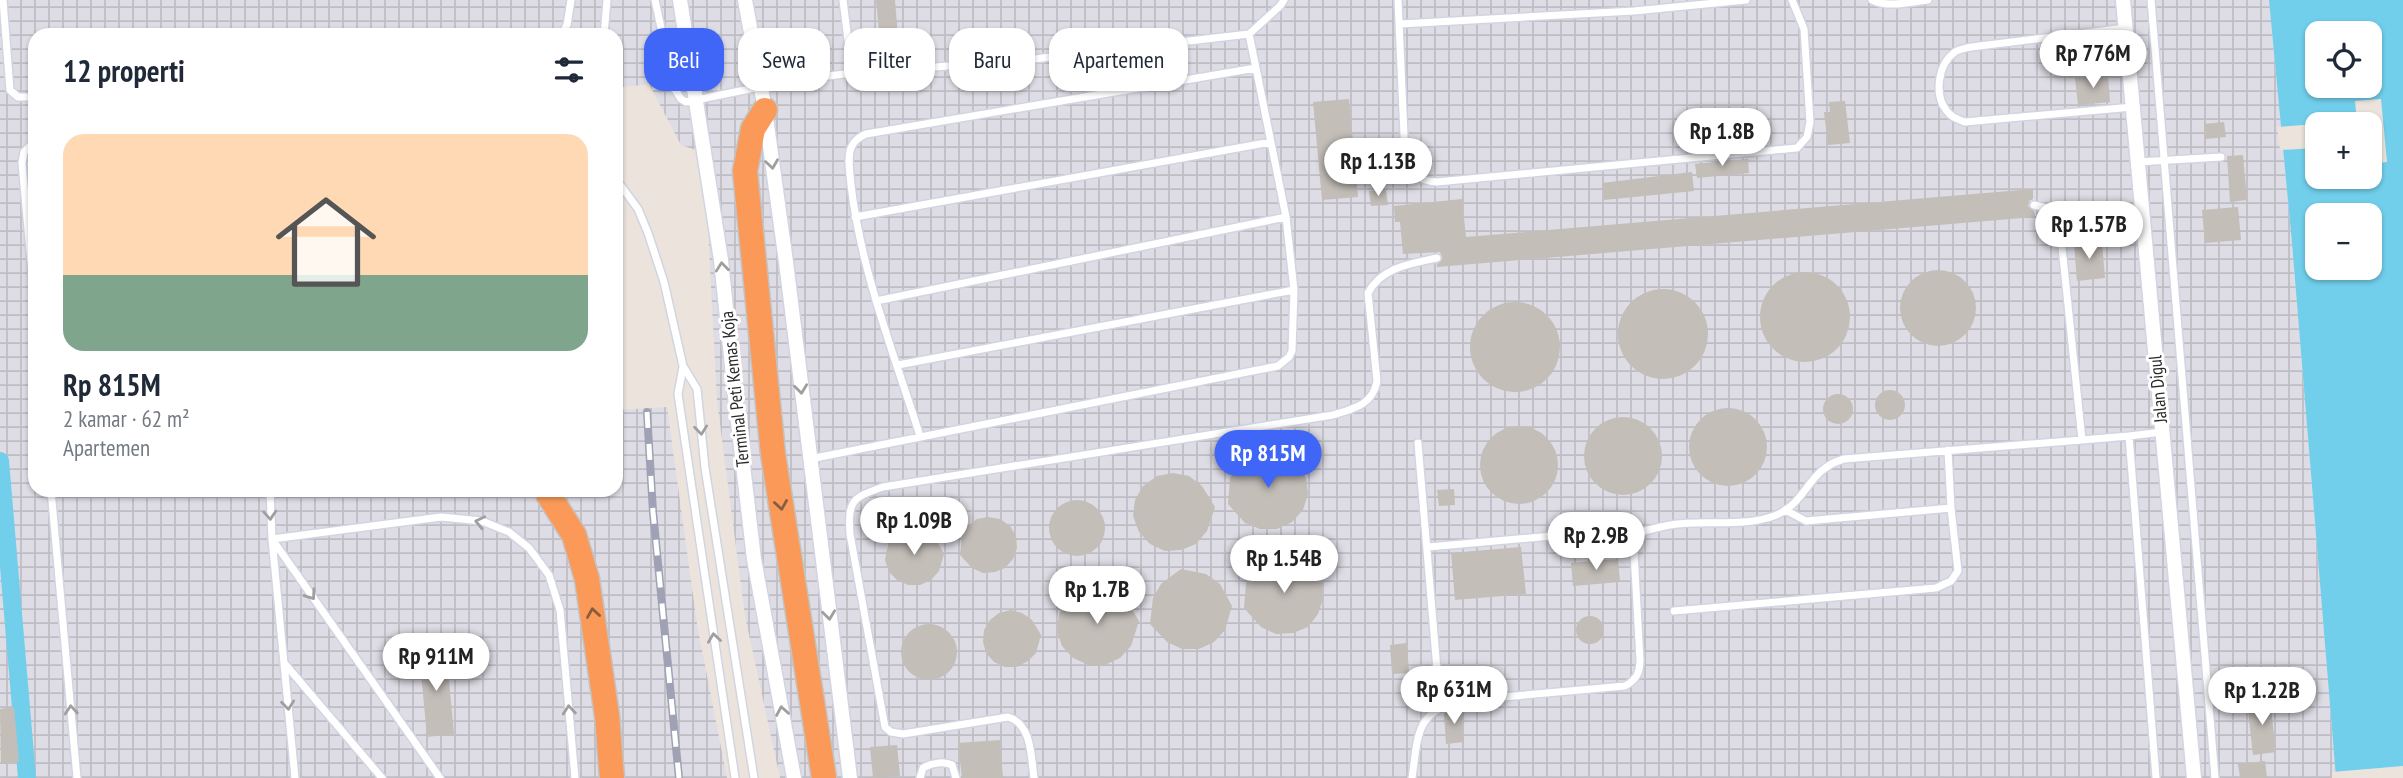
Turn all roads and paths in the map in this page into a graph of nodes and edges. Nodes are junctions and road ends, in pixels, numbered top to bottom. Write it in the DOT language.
graph roads {
  1 [pos="3,0"];
  2 [pos="570,0"];
  3 [pos="607,0"];
  4 [pos="655,0"];
  5 [pos="680,0"];
  6 [pos="745,0"];
  7 [pos="843,0"];
  8 [pos="1284,0"];
  9 [pos="1398,0"];
  10 [pos="1746,0"];
  11 [pos="1792,0"];
  12 [pos="1872,0"];
  13 [pos="1928,0"];
  14 [pos="2123,0"];
  15 [pos="2151,0"];
  16 [pos="1401,24"];
  17 [pos="565,28"];
  18 [pos="605,28"];
  19 [pos="750,28"];
  20 [pos="846,28"];
  21 [pos="2126,28"];
  22 [pos="1249,34"];
  23 [pos="935,67"];
  24 [pos="1256,68"];
  25 [pos="738,91"];
  26 [pos="762,91"];
  27 [pos="28,97"];
  28 [pos="696,99"];
  29 [pos="2133,107"];
  30 [pos="765,110"];
  31 [pos="1271,142"];
  32 [pos="28,148"];
  33 [pos="2221,157"];
  34 [pos="2164,161"];
  35 [pos="2138,162"];
  36 [pos="623,189"];
  37 [pos="2034,205"];
  38 [pos="1286,217"];
  39 [pos="855,218"];
  40 [pos="28,229"];
  41 [pos="1437,258"];
  42 [pos="1294,290"];
  43 [pos="876,301"];
  44 [pos="898,365"];
  45 [pos="683,366"];
  46 [pos="2162,432"];
  47 [pos="920,436"];
  48 [pos="2129,436"];
  49 [pos="2082,440"];
  50 [pos="1418,443"];
  51 [pos="1948,450"];
  52 [pos="809,458"];
  53 [pos="52,497"];
  54 [pos="270,497"];
  55 [pos="548,497"];
  56 [pos="1951,508"];
  57 [pos="1785,510"];
  58 [pos="1633,534"];
  59 [pos="272,540"];
  60 [pos="1428,547"];
  61 [pos="1674,611"];
  62 [pos="733,657"];
  63 [pos="718,659"];
  64 [pos="284,663"];
  65 [pos="1440,706"];
  66 [pos="77,778"];
  67 [pos="295,778"];
  68 [pos="382,778"];
  69 [pos="440,778"];
  70 [pos="575,778"];
  71 [pos="612,778"];
  72 [pos="735,778"];
  73 [pos="754,778"];
  74 [pos="794,778"];
  75 [pos="824,778"];
  76 [pos="850,778"];
  77 [pos="920,778"];
  78 [pos="956,778"];
  79 [pos="1034,778"];
  80 [pos="1412,778"];
  81 [pos="2157,778"];
  82 [pos="2194,778"];
  83 [pos="2215,778"];
  1 -- 27 [label="lane"];
  2 -- 17 [label="lane"];
  3 -- 18 [label="lane"];
  4 -- 28 [label="lane"];
  5 -- 28 [label="street, Terminal Peti Kemas Koja"];
  6 -- 19 [label="street"];
  7 -- 20 [label="lane"];
  8 -- 22 [label="lane"];
  9 -- 16 [label="lane"];
  10 -- 16 [label="lane"];
  11 -- 16 [label="lane"];
  12 -- 13 [label="lane"];
  14 -- 21 [label="street, Jalan Digul"];
  15 -- 34 [label="lane"];
  21 -- 29 [label="street, Jalan Digul"];
  21 -- 29 [label="lane"];
  22 -- 23 [label="lane"];
  22 -- 24 [label="lane"];
  24 -- 31 [label="lane"];
  24 -- 39 [label="lane"];
  25 -- 28 [label="lane"];
  26 -- 30 [label="street"];
  74 -- 28 [label="street, Terminal Peti Kemas Koja, one-way"];
  29 -- 35 [label="street, Jalan Digul"];
  30 -- 52 [label="street, one-way"];
  30 -- 75 [label="highway, one-way"];
  31 -- 38 [label="lane"];
  31 -- 39 [label="lane"];
  32 -- 40 [label="lane"];
  33 -- 34 [label="lane"];
  34 -- 35 [label="lane"];
  34 -- 83 [label="lane"];
  35 -- 46 [label="street, Jalan Digul"];
  36 -- 45 [label="lane"];
  37 -- 49 [label="lane"];
  38 -- 42 [label="lane"];
  38 -- 43 [label="lane"];
  39 -- 43 [label="lane"];
  41 -- 79 [label="lane"];
  42 -- 44 [label="lane"];
  42 -- 47 [label="lane"];
  43 -- 44 [label="lane"];
  44 -- 47 [label="lane"];
  45 -- 62 [label="lane, one-way"];
  63 -- 45 [label="lane, one-way"];
  46 -- 48 [label="lane"];
  46 -- 82 [label="street, Jalan Digul"];
  47 -- 52 [label="lane"];
  48 -- 49 [label="lane"];
  48 -- 81 [label="lane"];
  49 -- 51 [label="lane"];
  50 -- 60 [label="lane"];
  51 -- 56 [label="lane"];
  51 -- 57 [label="lane"];
  52 -- 76 [label="street, one-way"];
  66 -- 53 [label="lane, one-way"];
  54 -- 59 [label="lane, one-way"];
  71 -- 55 [label="highway, one-way"];
  56 -- 57 [label="lane"];
  56 -- 61 [label="lane"];
  57 -- 58 [label="lane"];
  58 -- 60 [label="lane"];
  58 -- 65 [label="lane"];
  59 -- 64 [label="lane"];
  59 -- 69 [label="lane, one-way"];
  70 -- 59 [label="lane, one-way"];
  60 -- 65 [label="lane"];
  62 -- 63 [label="lane"];
  62 -- 73 [label="lane"];
  63 -- 72 [label="lane"];
  64 -- 67 [label="lane, one-way"];
  64 -- 68 [label="lane"];
  65 -- 80 [label="lane"];
  77 -- 78 [label="lane"];
}
